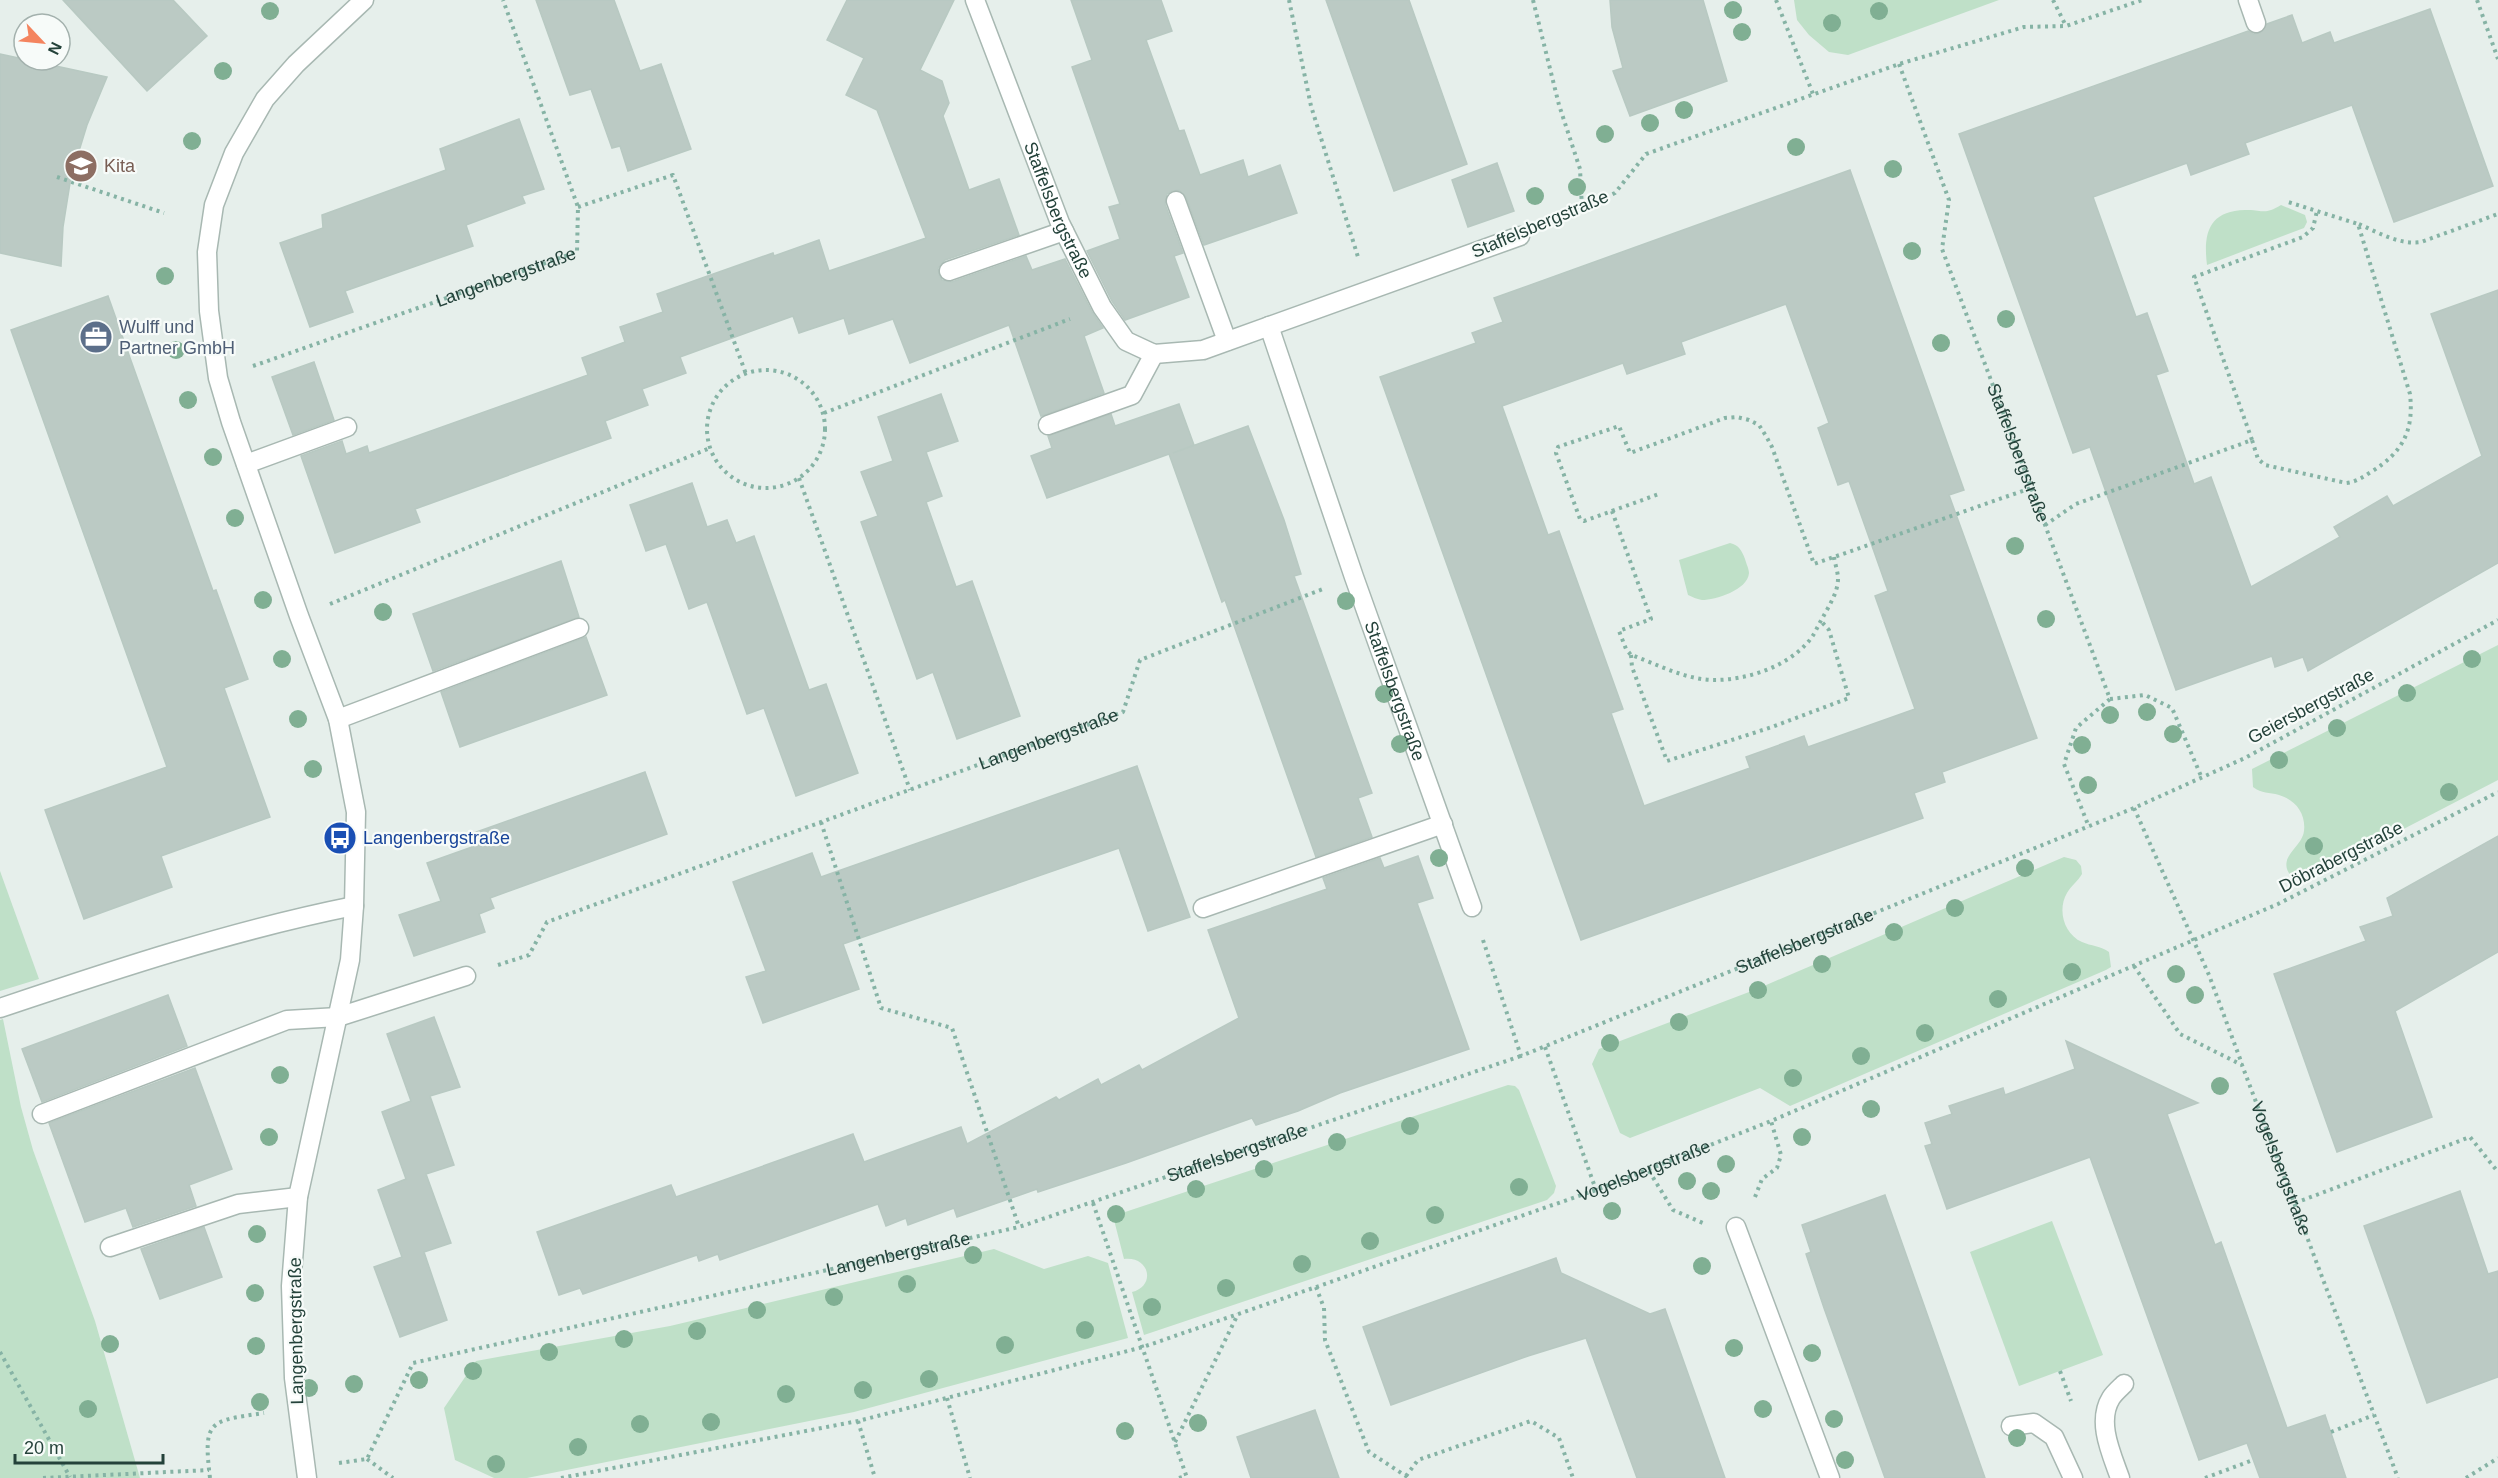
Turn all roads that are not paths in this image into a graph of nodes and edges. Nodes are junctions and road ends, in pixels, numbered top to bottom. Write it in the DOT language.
graph roads {
  1 [pos="364,0"];
  2 [pos="975,0"];
  3 [pos="2248,0"];
  4 [pos="2256,23"];
  5 [pos="1176,201"];
  6 [pos="1064,231"];
  7 [pos="1520,236"];
  8 [pos="949,271"];
  9 [pos="1269,326"];
  10 [pos="1227,340"];
  11 [pos="1154,354"];
  12 [pos="1048,425"];
  13 [pos="347,427"];
  14 [pos="246,464"];
  15 [pos="579,628"];
  16 [pos="338,719"];
  17 [pos="1443,824"];
  18 [pos="354,906"];
  19 [pos="1472,907"];
  20 [pos="1203,908"];
  21 [pos="465,976"];
  22 [pos="0,1008"];
  23 [pos="339,1017"];
  24 [pos="42,1114"];
  25 [pos="298,1197"];
  26 [pos="1736,1227"];
  27 [pos="110,1247"];
  28 [pos="2124,1384"];
  29 [pos="2011,1426"];
  30 [pos="306,1473"];
  31 [pos="1830,1478"];
  32 [pos="2073,1478"];
  33 [pos="2120,1478"];
  1 -- 14 [label="street, Langenbergstraße"];
  2 -- 6 [label="street, Staffelsbergstraße"];
  3 -- 4 [label="street"];
  5 -- 10 [label="street"];
  6 -- 8 [label="street"];
  6 -- 11 [label="street, Staffelsbergstraße"];
  7 -- 9 [label="street, Staffelsbergstraße"];
  9 -- 10 [label="street, Staffelsbergstraße"];
  9 -- 17 [label="street, Staffelsbergstraße"];
  10 -- 11 [label="street, Staffelsbergstraße"];
  11 -- 12 [label="street"];
  13 -- 14 [label="street"];
  14 -- 16 [label="street, Langenbergstraße"];
  15 -- 16 [label="street"];
  16 -- 18 [label="street, Langenbergstraße"];
  17 -- 19 [label="street, Staffelsbergstraße"];
  17 -- 20 [label="street"];
  18 -- 22 [label="street"];
  18 -- 23 [label="street, Langenbergstraße"];
  21 -- 23 [label="street"];
  23 -- 24 [label="street"];
  23 -- 25 [label="street, Langenbergstraße"];
  25 -- 27 [label="street"];
  25 -- 30 [label="street, Langenbergstraße"];
  26 -- 31 [label="street"];
  28 -- 33 [label="street"];
  29 -- 32 [label="street"];
}
